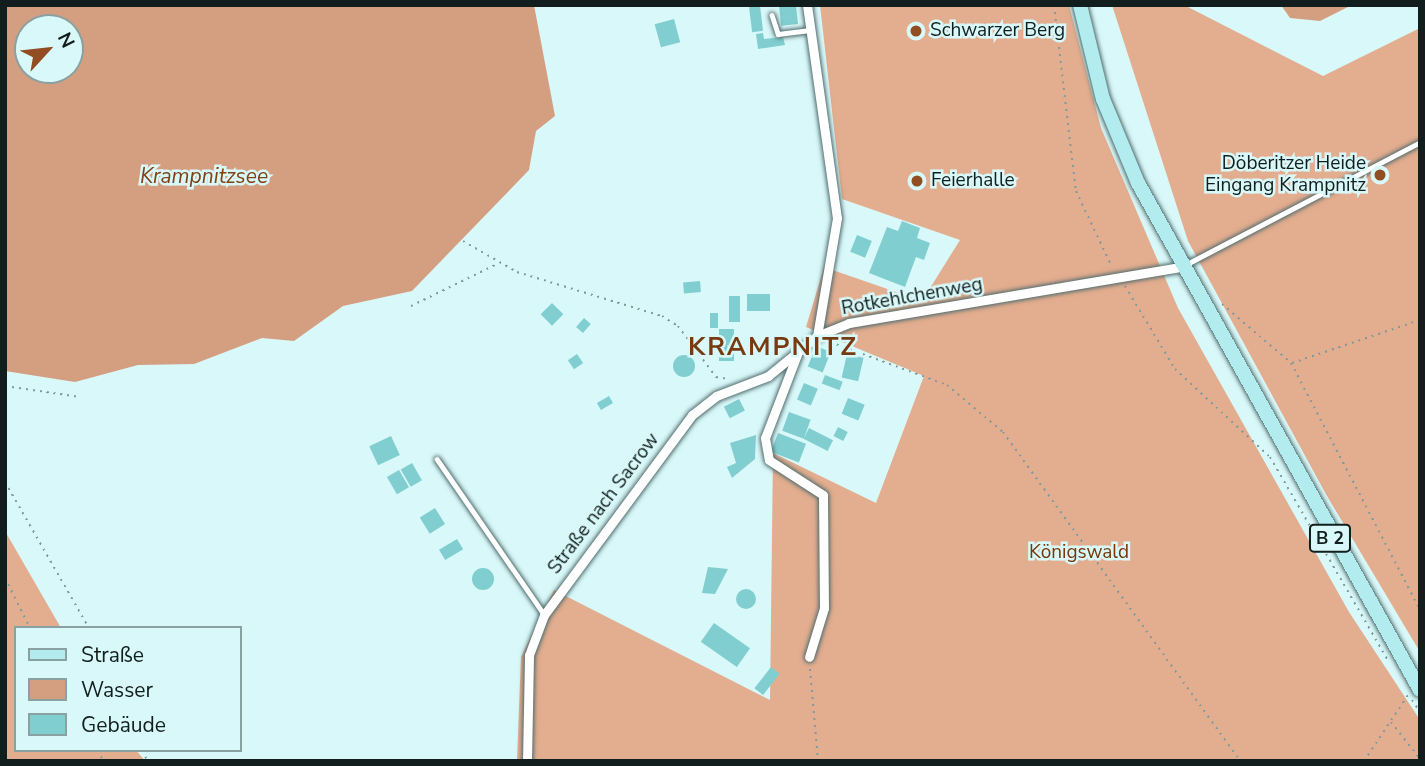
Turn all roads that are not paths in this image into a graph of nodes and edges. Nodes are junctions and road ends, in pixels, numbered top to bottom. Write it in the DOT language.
graph roads {
  1 [pos="807,5"];
  2 [pos="1080,5"];
  3 [pos="772,15"];
  4 [pos="811,30"];
  5 [pos="1420,142"];
  6 [pos="1180,267"];
  7 [pos="817,336"];
  8 [pos="798,350"];
  9 [pos="437,459"];
  10 [pos="544,615"];
  11 [pos="809,657"];
  12 [pos="1411,688"];
  13 [pos="527,761"];
  1 -- 4 [label="street, Rotkehlchenweg"];
  2 -- 6 [label="main road, B 2"];
  3 -- 4 [label="lane"];
  4 -- 7 [label="street, Rotkehlchenweg"];
  5 -- 6 [label="lane"];
  6 -- 7 [label="street, Rotkehlchenweg"];
  6 -- 12 [label="main road, B 2"];
  7 -- 8 [label="street, Straße nach Sacrow"];
  8 -- 10 [label="street, Straße nach Sacrow"];
  8 -- 11 [label="street"];
  9 -- 10 [label="lane"];
  10 -- 13 [label="street, Straße nach Sacrow"];
}
